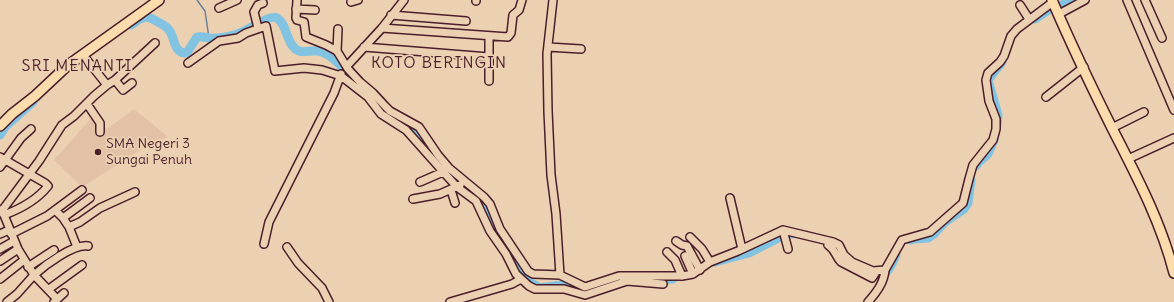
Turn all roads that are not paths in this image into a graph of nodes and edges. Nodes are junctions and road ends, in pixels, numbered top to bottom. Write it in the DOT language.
graph roads {
  1 [pos="159,0"];
  2 [pos="237,0"];
  3 [pos="297,0"];
  4 [pos="358,0"];
  5 [pos="404,0"];
  6 [pos="522,0"];
  7 [pos="553,0"];
  8 [pos="1085,0"];
  9 [pos="1126,0"];
  10 [pos="1145,0"];
  11 [pos="351,2"];
  12 [pos="262,3"];
  13 [pos="1020,5"];
  14 [pos="1055,7"];
  15 [pos="219,8"];
  16 [pos="296,10"];
  17 [pos="315,10"];
  18 [pos="391,14"];
  19 [pos="1029,19"];
  20 [pos="466,21"];
  21 [pos="257,26"];
  22 [pos="382,28"];
  23 [pos="338,29"];
  24 [pos="489,36"];
  25 [pos="1162,38"];
  26 [pos="155,43"];
  27 [pos="364,47"];
  28 [pos="548,47"];
  29 [pos="581,49"];
  30 [pos="337,52"];
  31 [pos="84,57"];
  32 [pos="489,57"];
  33 [pos="188,63"];
  34 [pos="1084,67"];
  35 [pos="345,71"];
  36 [pos="115,80"];
  37 [pos="489,81"];
  38 [pos="132,83"];
  39 [pos="107,85"];
  40 [pos="1046,97"];
  41 [pos="87,104"];
  42 [pos="1174,110"];
  43 [pos="1144,112"];
  44 [pos="388,114"];
  45 [pos="0,126"];
  46 [pos="1112,128"];
  47 [pos="31,129"];
  48 [pos="100,132"];
  49 [pos="1174,138"];
  50 [pos="1128,159"];
  51 [pos="2,162"];
  52 [pos="443,172"];
  53 [pos="29,173"];
  54 [pos="420,182"];
  55 [pos="459,185"];
  56 [pos="82,190"];
  57 [pos="135,192"];
  58 [pos="90,198"];
  59 [pos="413,198"];
  60 [pos="730,198"];
  61 [pos="454,203"];
  62 [pos="55,210"];
  63 [pos="2,213"];
  64 [pos="63,218"];
  65 [pos="69,227"];
  66 [pos="784,233"];
  67 [pos="0,234"];
  68 [pos="11,235"];
  69 [pos="690,237"];
  70 [pos="676,241"];
  71 [pos="264,244"];
  72 [pos="828,245"];
  73 [pos="88,246"];
  74 [pos="77,247"];
  75 [pos="287,247"];
  76 [pos="788,248"];
  77 [pos="0,249"];
  78 [pos="18,249"];
  79 [pos="742,249"];
  80 [pos="54,250"];
  81 [pos="666,252"];
  82 [pos="685,256"];
  83 [pos="24,260"];
  84 [pos="0,261"];
  85 [pos="710,262"];
  86 [pos="82,265"];
  87 [pos="28,267"];
  88 [pos="700,270"];
  89 [pos="886,270"];
  90 [pos="1174,273"];
  91 [pos="693,274"];
  92 [pos="875,274"];
  93 [pos="34,275"];
  94 [pos="682,276"];
  95 [pos="562,277"];
  96 [pos="0,279"];
  97 [pos="521,279"];
  98 [pos="663,284"];
  99 [pos="564,288"];
  100 [pos="49,289"];
  101 [pos="64,293"];
  102 [pos="56,300"];
  103 [pos="7,302"];
  104 [pos="329,302"];
  105 [pos="450,302"];
  106 [pos="868,302"];
  1 -- 31 [label="main road"];
  2 -- 15 [label="street"];
  3 -- 16 [label="street"];
  4 -- 11 [label="street"];
  5 -- 18 [label="street"];
  6 -- 24 [label="street"];
  7 -- 28 [label="street"];
  8 -- 14 [label="street"];
  9 -- 42 [label="street"];
  10 -- 25 [label="street"];
  12 -- 21 [label="street"];
  13 -- 19 [label="street"];
  14 -- 19 [label="street"];
  14 -- 34 [label="main road"];
  16 -- 17 [label="street"];
  16 -- 30 [label="street"];
  18 -- 20 [label="street"];
  18 -- 22 [label="street"];
  19 -- 89 [label="street"];
  21 -- 33 [label="street"];
  21 -- 35 [label="street"];
  22 -- 24 [label="street"];
  22 -- 27 [label="street"];
  23 -- 30 [label="street"];
  24 -- 32 [label="street"];
  26 -- 36 [label="street"];
  27 -- 32 [label="street"];
  27 -- 35 [label="street"];
  28 -- 29 [label="street"];
  28 -- 95 [label="street"];
  30 -- 35 [label="street"];
  31 -- 39 [label="street"];
  31 -- 45 [label="main road"];
  32 -- 37 [label="street"];
  34 -- 40 [label="street"];
  34 -- 46 [label="main road"];
  35 -- 44 [label="street"];
  35 -- 44 [label="street"];
  35 -- 71 [label="street"];
  36 -- 38 [label="street"];
  36 -- 39 [label="street"];
  39 -- 41 [label="street"];
  41 -- 48 [label="street"];
  41 -- 53 [label="street"];
  43 -- 46 [label="street"];
  44 -- 52 [label="street"];
  44 -- 55 [label="street"];
  46 -- 50 [label="main road"];
  47 -- 51 [label="street"];
  49 -- 50 [label="street"];
  50 -- 90 [label="main road"];
  51 -- 53 [label="street"];
  52 -- 54 [label="street"];
  52 -- 55 [label="street"];
  53 -- 63 [label="street"];
  53 -- 63 [label="street"];
  55 -- 59 [label="street"];
  55 -- 61 [label="street"];
  55 -- 95 [label="street"];
  55 -- 97 [label="street"];
  56 -- 62 [label="street"];
  57 -- 65 [label="street"];
  58 -- 64 [label="street"];
  60 -- 79 [label="street"];
  62 -- 64 [label="street"];
  62 -- 68 [label="street"];
  63 -- 68 [label="street"];
  64 -- 65 [label="street"];
  65 -- 74 [label="street"];
  66 -- 76 [label="street"];
  66 -- 79 [label="street"];
  66 -- 92 [label="street"];
  67 -- 68 [label="street"];
  68 -- 77 [label="street"];
  68 -- 78 [label="street"];
  69 -- 85 [label="street"];
  70 -- 88 [label="street"];
  72 -- 92 [label="street"];
  73 -- 74 [label="street"];
  74 -- 93 [label="street"];
  75 -- 104 [label="street"];
  78 -- 83 [label="street"];
  78 -- 84 [label="street"];
  79 -- 85 [label="street"];
  80 -- 87 [label="street"];
  81 -- 94 [label="street"];
  82 -- 91 [label="street"];
  83 -- 87 [label="street"];
  83 -- 96 [label="street"];
  85 -- 88 [label="street"];
  86 -- 100 [label="street"];
  87 -- 93 [label="street"];
  88 -- 91 [label="street"];
  89 -- 92 [label="street"];
  89 -- 106 [label="street"];
  91 -- 94 [label="street"];
  93 -- 100 [label="street"];
  93 -- 103 [label="street"];
  94 -- 95 [label="street"];
  95 -- 99 [label="street"];
  97 -- 99 [label="street"];
  97 -- 105 [label="street"];
  98 -- 99 [label="street"];
  100 -- 102 [label="street"];
  101 -- 102 [label="street"];
}
